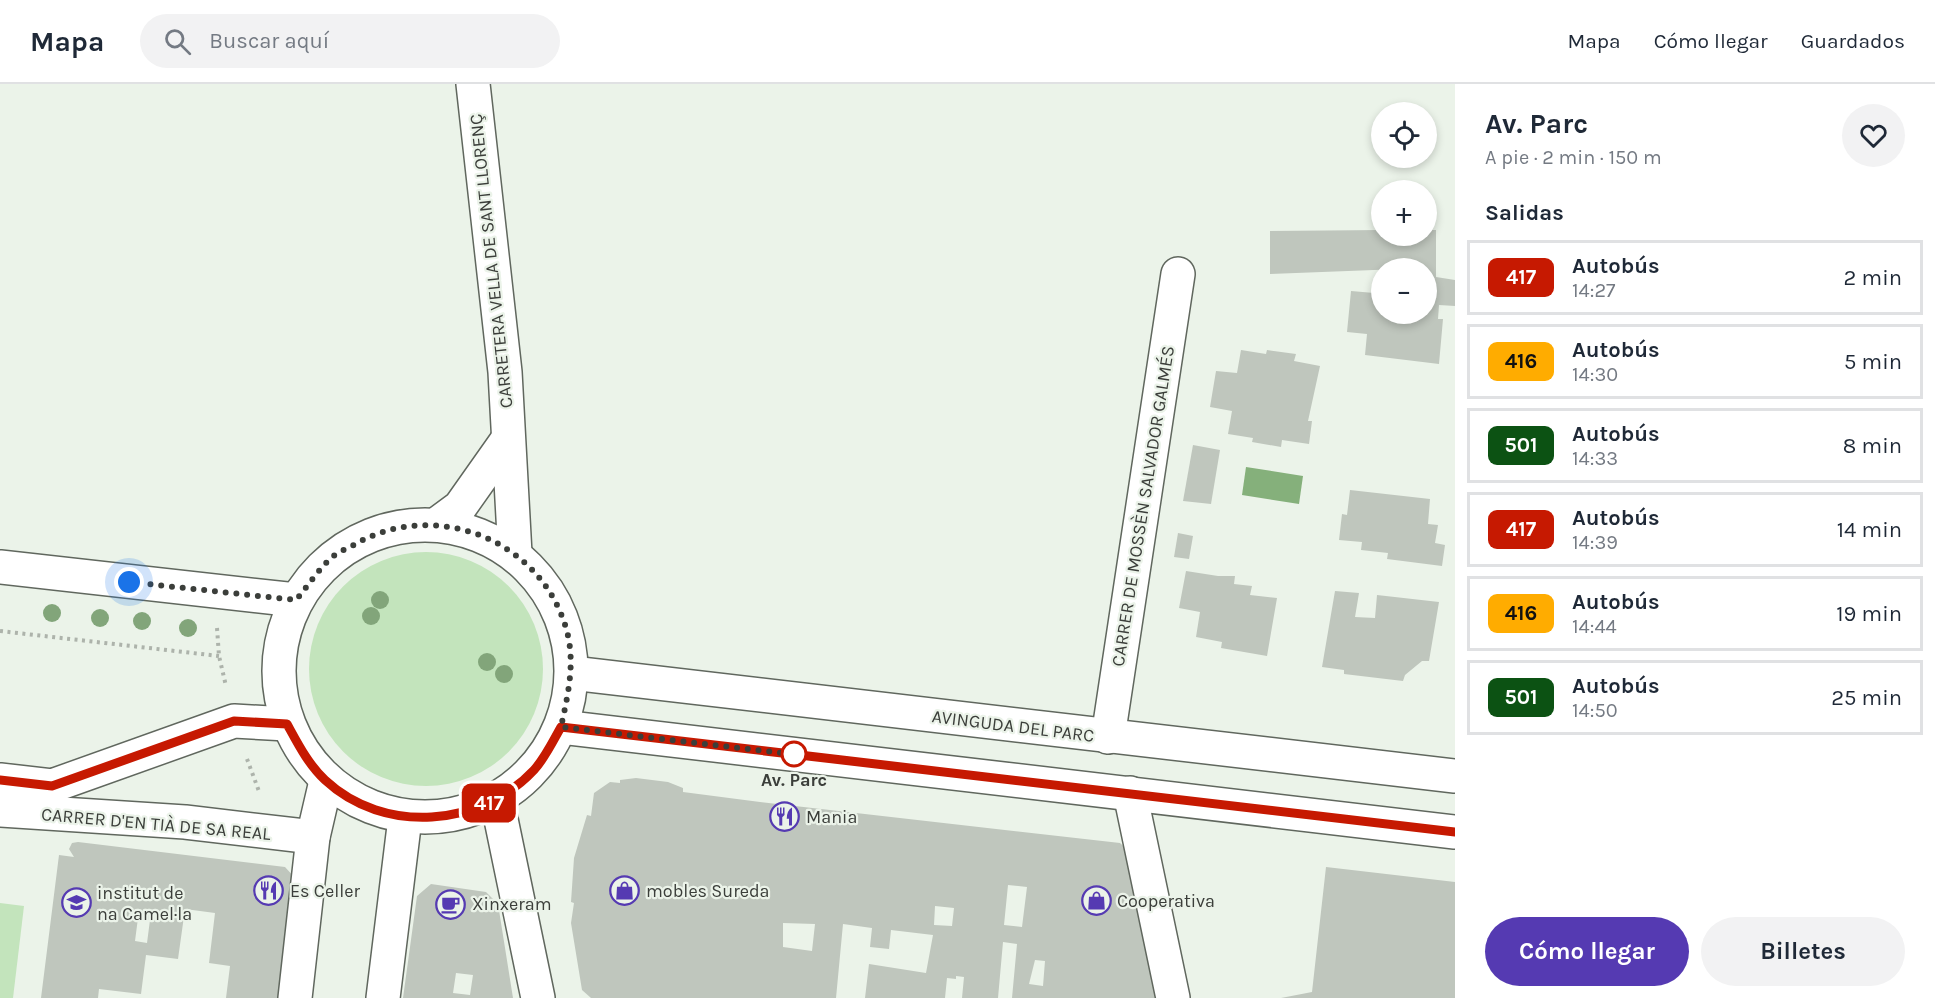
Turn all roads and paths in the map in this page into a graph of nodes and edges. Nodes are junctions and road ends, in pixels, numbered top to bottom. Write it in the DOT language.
graph roads {
  1 [pos="473,84"];
  2 [pos="1178,274"];
  3 [pos="508,439"];
  4 [pos="436,524"];
  5 [pos="515,554"];
  6 [pos="0,567"];
  7 [pos="296,600"];
  8 [pos="0,631"];
  9 [pos="219,657"];
  10 [pos="572,673"];
  11 [pos="287,724"];
  12 [pos="561,727"];
  13 [pos="1108,737"];
  14 [pos="1455,776"];
  15 [pos="0,780"];
  16 [pos="326,781"];
  17 [pos="1130,793"];
  18 [pos="497,800"];
  19 [pos="0,810"];
  20 [pos="405,818"];
  21 [pos="1455,832"];
  22 [pos="313,837"];
  23 [pos="294,998"];
  24 [pos="383,998"];
  25 [pos="538,998"];
  26 [pos="1173,998"];
  1 -- 3 [label="main road, CARRETERA VELLA DE SANT LLORENÇ"];
  2 -- 13 [label="main road, CARRER DE MOSSÈN SALVADOR GALMÉS"];
  3 -- 4 [label="main road"];
  3 -- 5 [label="main road, CARRETERA VELLA DE SANT LLORENÇ"];
  4 -- 5 [label="main road"];
  4 -- 7 [label="main road"];
  5 -- 10 [label="main road"];
  6 -- 7 [label="main road"];
  7 -- 11 [label="main road"];
  8 -- 9 [label="path"];
  10 -- 12 [label="main road"];
  10 -- 13 [label="main road, AVINGUDA DEL PARC"];
  11 -- 15 [label="main road, CARRER D'EN TIÀ DE SA REAL"];
  11 -- 16 [label="main road"];
  12 -- 17 [label="main road"];
  12 -- 18 [label="main road"];
  13 -- 14 [label="main road, AVINGUDA DEL PARC"];
  16 -- 20 [label="main road"];
  16 -- 22 [label="main road"];
  17 -- 21 [label="main road"];
  17 -- 26 [label="main road"];
  18 -- 20 [label="main road"];
  18 -- 25 [label="main road"];
  19 -- 22 [label="main road, CARRER D'EN TIÀ DE SA REAL"];
  20 -- 24 [label="main road"];
  22 -- 23 [label="main road"];
}
